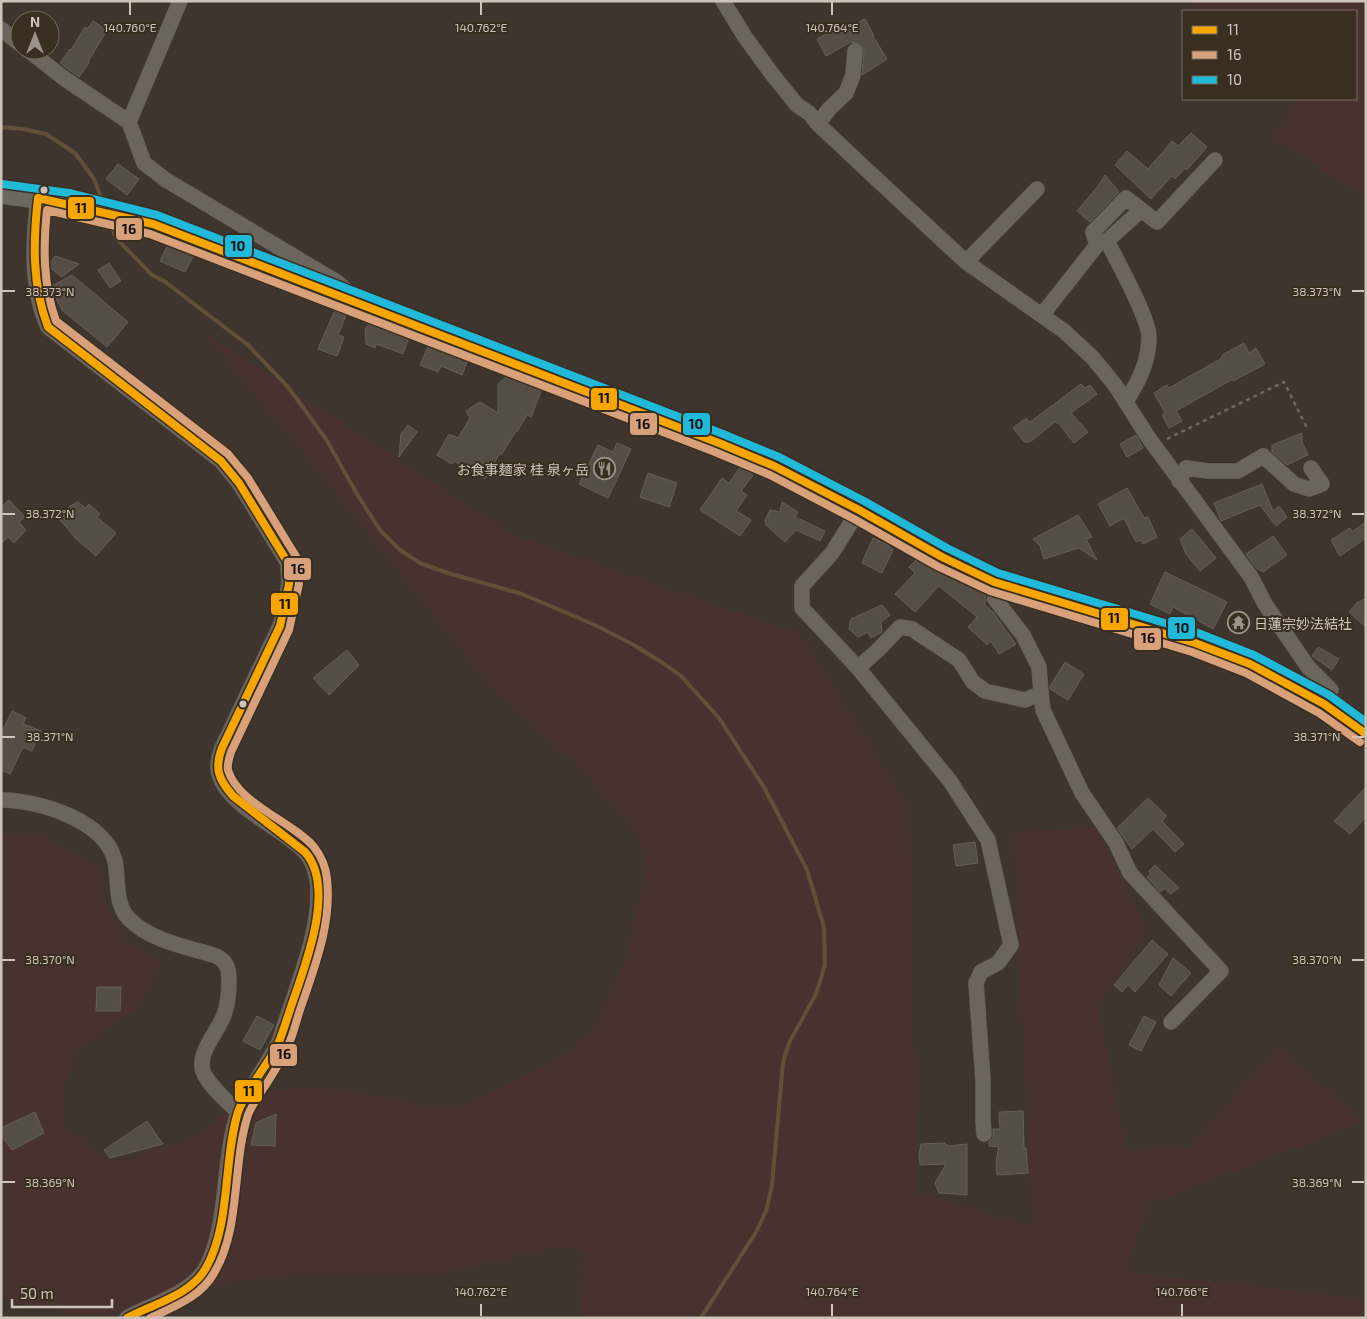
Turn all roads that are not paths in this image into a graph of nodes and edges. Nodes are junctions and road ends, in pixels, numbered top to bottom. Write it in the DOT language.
graph roads {
  1 [pos="180,1"];
  2 [pos="724,1"];
  3 [pos="855,51"];
  4 [pos="40,60"];
  5 [pos="129,122"];
  6 [pos="818,124"];
  7 [pos="1215,160"];
  8 [pos="1037,189"];
  9 [pos="1,194"];
  10 [pos="38,198"];
  11 [pos="1141,210"];
  12 [pos="966,262"];
  13 [pos="364,306"];
  14 [pos="1042,315"];
  15 [pos="1126,401"];
  16 [pos="1311,468"];
  17 [pos="1179,481"];
  18 [pos="859,510"];
  19 [pos="994,582"];
  20 [pos="858,668"];
  21 [pos="1041,693"];
  22 [pos="1324,704"];
  23 [pos="1366,734"];
  24 [pos="1,800"];
  25 [pos="1170,1022"];
  26 [pos="238,1112"];
  27 [pos="984,1134"];
  28 [pos="127,1318"];
  1 -- 5 [label="street"];
  2 -- 6 [label="street"];
  3 -- 6 [label="street"];
  4 -- 5 [label="street"];
  5 -- 13 [label="street"];
  6 -- 12 [label="street"];
  7 -- 11 [label="street"];
  8 -- 12 [label="street"];
  9 -- 10 [label="main road"];
  10 -- 13 [label="main road"];
  10 -- 26 [label="street"];
  11 -- 14 [label="street"];
  11 -- 15 [label="street"];
  12 -- 14 [label="street"];
  13 -- 18 [label="main road"];
  14 -- 15 [label="street"];
  15 -- 17 [label="street"];
  16 -- 17 [label="street"];
  17 -- 22 [label="street"];
  18 -- 19 [label="main road"];
  18 -- 20 [label="street"];
  19 -- 21 [label="street"];
  19 -- 22 [label="main road"];
  20 -- 21 [label="street"];
  20 -- 27 [label="street"];
  21 -- 25 [label="street"];
  22 -- 23 [label="main road"];
  24 -- 26 [label="street"];
  26 -- 28 [label="street"];
}
